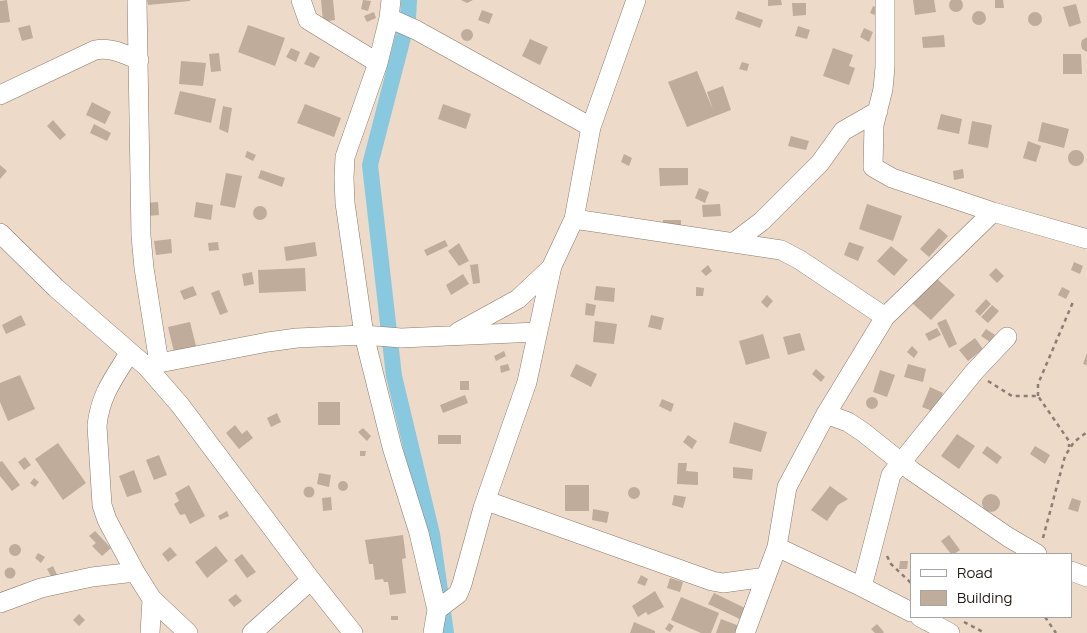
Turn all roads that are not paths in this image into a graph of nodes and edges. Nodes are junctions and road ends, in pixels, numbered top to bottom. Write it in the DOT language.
graph roads {
  1 [pos="137,0"];
  2 [pos="301,0"];
  3 [pos="636,0"];
  4 [pos="885,0"];
  5 [pos="390,9"];
  6 [pos="139,60"];
  7 [pos="378,63"];
  8 [pos="0,80"];
  9 [pos="25,82"];
  10 [pos="0,95"];
  11 [pos="878,111"];
  12 [pos="591,127"];
  13 [pos="993,212"];
  14 [pos="574,218"];
  15 [pos="0,233"];
  16 [pos="1087,239"];
  17 [pos="733,243"];
  18 [pos="552,266"];
  19 [pos="885,317"];
  20 [pos="537,332"];
  21 [pos="364,335"];
  22 [pos="453,335"];
  23 [pos="1007,337"];
  24 [pos="130,352"];
  25 [pos="153,365"];
  26 [pos="826,414"];
  27 [pos="901,463"];
  28 [pos="487,501"];
  29 [pos="777,547"];
  30 [pos="1033,551"];
  31 [pos="1072,571"];
  32 [pos="134,572"];
  33 [pos="766,577"];
  34 [pos="1087,577"];
  35 [pos="311,580"];
  36 [pos="862,586"];
  37 [pos="152,599"];
  38 [pos="0,603"];
  39 [pos="437,610"];
  40 [pos="910,611"];
  41 [pos="150,633"];
  42 [pos="188,633"];
  43 [pos="252,633"];
  44 [pos="353,633"];
  45 [pos="433,633"];
  46 [pos="745,633"];
  1 -- 6 [label="street"];
  2 -- 7 [label="street"];
  3 -- 12 [label="street"];
  4 -- 11 [label="street"];
  5 -- 7 [label="street"];
  5 -- 12 [label="street"];
  6 -- 9 [label="street"];
  6 -- 25 [label="street"];
  7 -- 21 [label="street"];
  8 -- 9 [label="street"];
  9 -- 10 [label="street"];
  11 -- 13 [label="street"];
  11 -- 17 [label="street"];
  12 -- 14 [label="street"];
  13 -- 16 [label="street"];
  13 -- 19 [label="street"];
  14 -- 17 [label="street"];
  14 -- 18 [label="street"];
  15 -- 24 [label="street"];
  17 -- 19 [label="street"];
  18 -- 20 [label="street"];
  18 -- 22 [label="street"];
  19 -- 26 [label="street"];
  20 -- 22 [label="street"];
  20 -- 28 [label="street"];
  21 -- 22 [label="street"];
  21 -- 25 [label="street"];
  21 -- 39 [label="street"];
  23 -- 27 [label="street"];
  24 -- 25 [label="street"];
  24 -- 32 [label="street"];
  25 -- 35 [label="street"];
  26 -- 27 [label="street"];
  26 -- 29 [label="street"];
  27 -- 30 [label="street"];
  27 -- 36 [label="street"];
  28 -- 33 [label="street"];
  28 -- 39 [label="street"];
  29 -- 33 [label="street"];
  29 -- 36 [label="street"];
  31 -- 34 [label="street"];
  32 -- 37 [label="street"];
  32 -- 38 [label="street"];
  33 -- 46 [label="street"];
  35 -- 43 [label="street"];
  35 -- 44 [label="street"];
  36 -- 40 [label="street"];
  37 -- 41 [label="street"];
  37 -- 42 [label="street"];
  39 -- 45 [label="street"];
}
